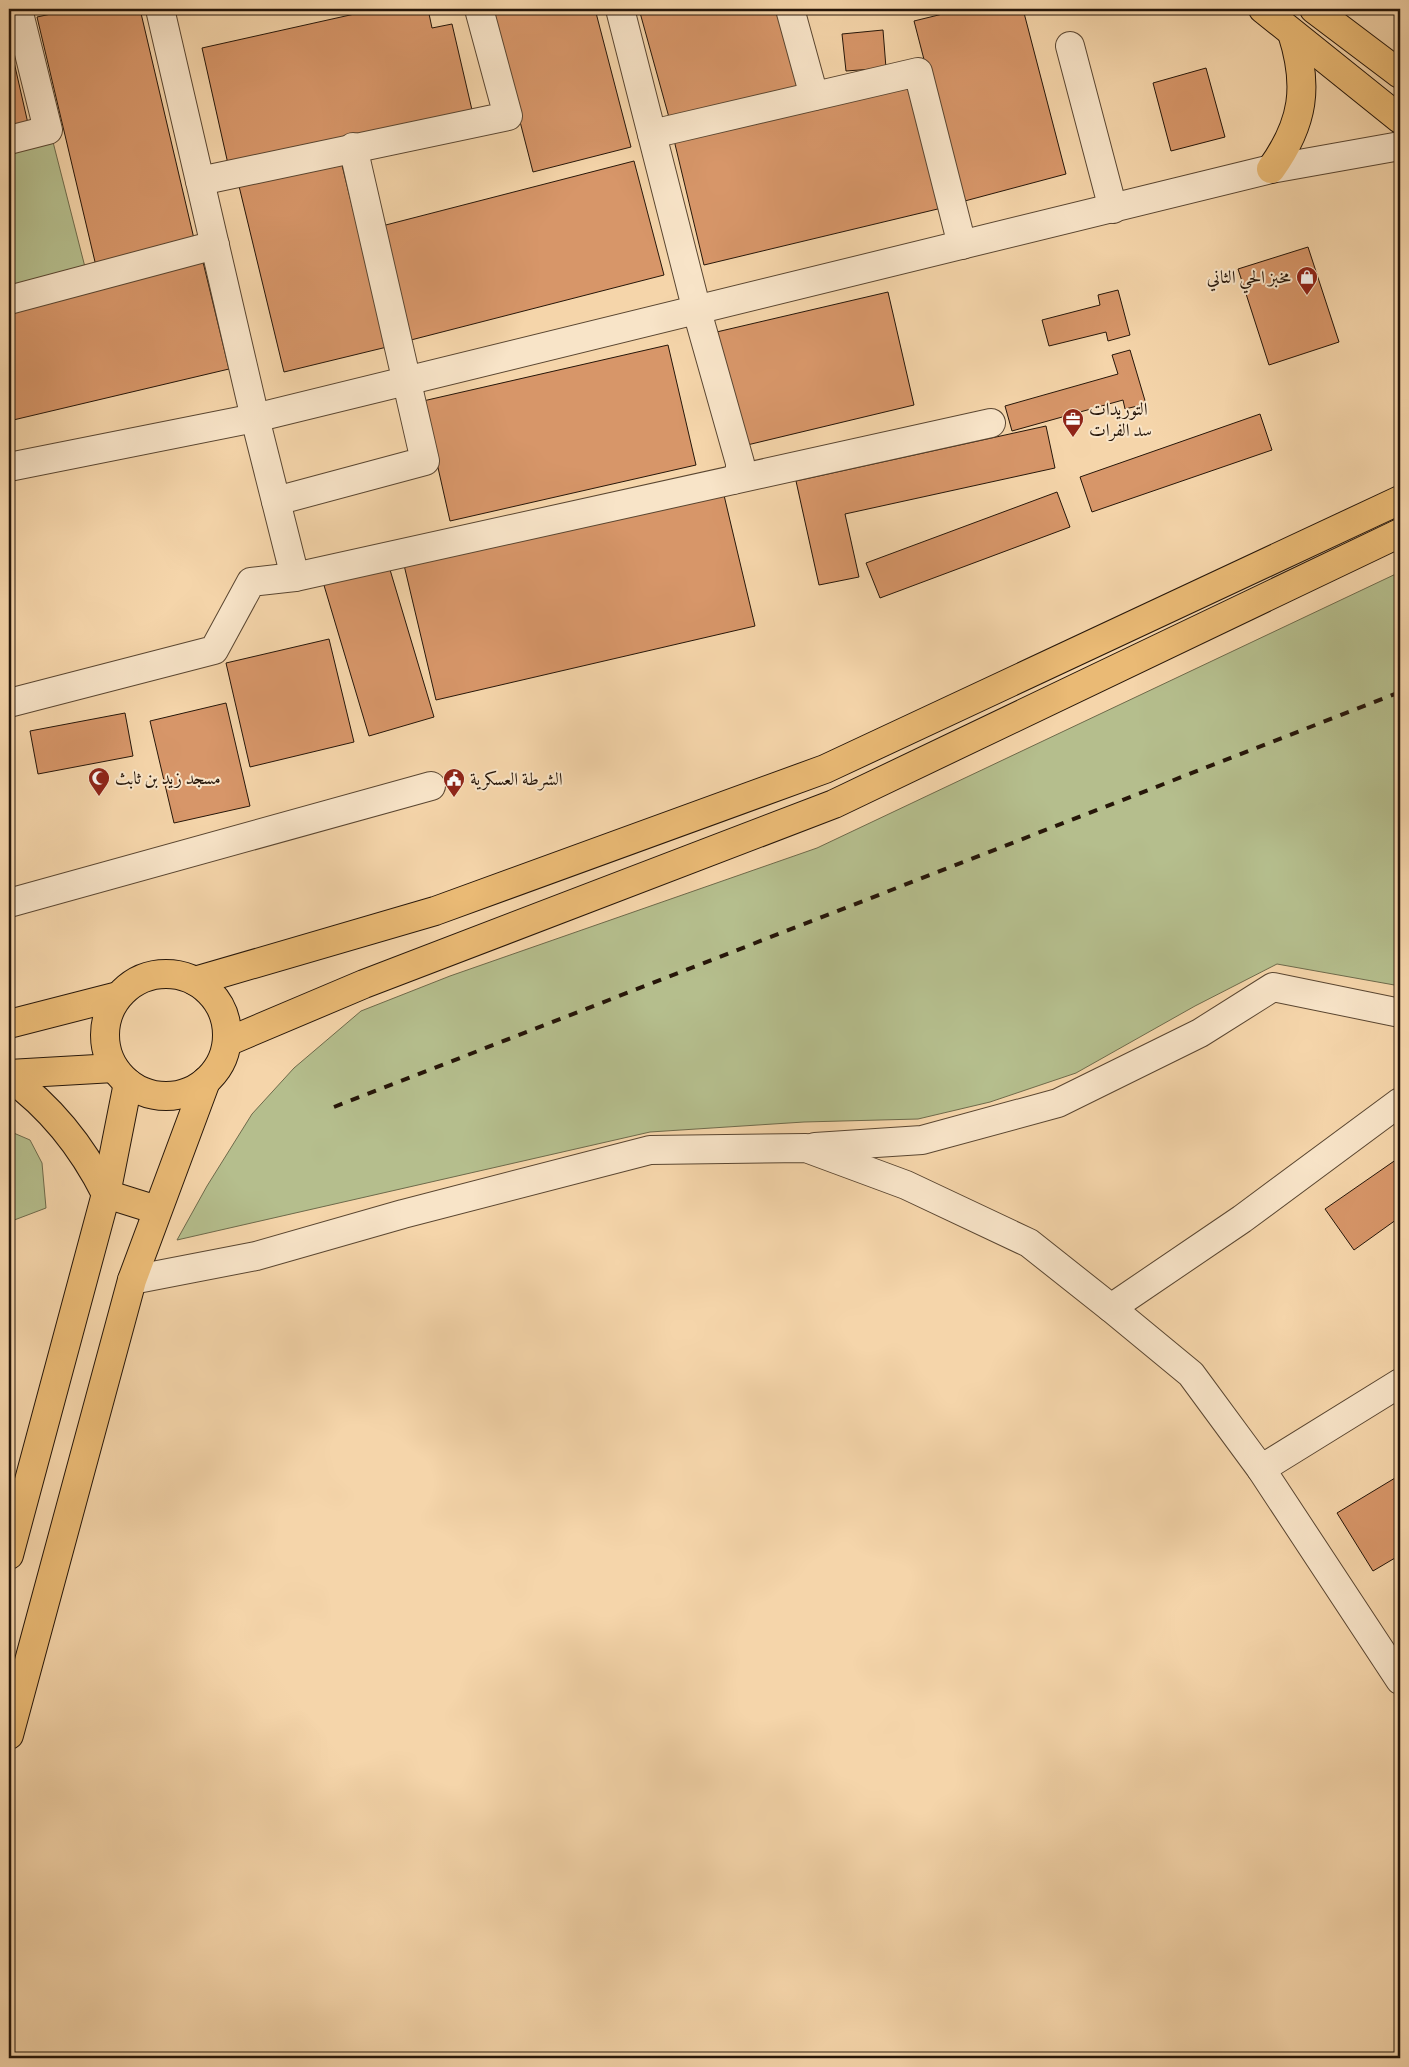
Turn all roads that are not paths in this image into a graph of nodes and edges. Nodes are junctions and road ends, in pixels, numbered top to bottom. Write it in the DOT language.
graph roads {
  1 [pos="19,9"];
  2 [pos="160,9"];
  3 [pos="480,9"];
  4 [pos="620,9"];
  5 [pos="790,9"];
  6 [pos="1263,9"];
  7 [pos="1314,9"];
  8 [pos="9,11"];
  9 [pos="1292,33"];
  10 [pos="1070,46"];
  11 [pos="1400,74"];
  12 [pos="814,96"];
  13 [pos="1400,118"];
  14 [pos="652,134"];
  15 [pos="9,140"];
  16 [pos="1400,146"];
  17 [pos="353,147"];
  18 [pos="1271,169"];
  19 [pos="200,181"];
  20 [pos="1113,208"];
  21 [pos="215,245"];
  22 [pos="962,245"];
  23 [pos="9,300"];
  24 [pos="697,311"];
  25 [pos="406,381"];
  26 [pos="255,418"];
  27 [pos="991,424"];
  28 [pos="9,467"];
  29 [pos="733,480"];
  30 [pos="1400,500"];
  31 [pos="276,501"];
  32 [pos="1400,533"];
  33 [pos="295,577"];
  34 [pos="9,703"];
  35 [pos="432,786"];
  36 [pos="9,903"];
  37 [pos="195,981"];
  38 [pos="118,996"];
  39 [pos="1400,1013"];
  40 [pos="9,1024"];
  41 [pos="227,1042"];
  42 [pos="121,1075"];
  43 [pos="9,1076"];
  44 [pos="206,1081"];
  45 [pos="1400,1102"];
  46 [pos="806,1148"];
  47 [pos="106,1194"];
  48 [pos="157,1210"];
  49 [pos="132,1280"];
  50 [pos="1111,1308"];
  51 [pos="1400,1383"];
  52 [pos="1261,1469"];
  53 [pos="9,1555"];
  54 [pos="1400,1680"];
  55 [pos="9,1735"];
  1 -- 8 [label="street"];
  1 -- 15 [label="street"];
  2 -- 19 [label="street"];
  3 -- 17 [label="street"];
  4 -- 14 [label="street"];
  5 -- 12 [label="street"];
  6 -- 9 [label="main road"];
  7 -- 11 [label="main road"];
  9 -- 13 [label="main road"];
  9 -- 18 [label="main road"];
  10 -- 20 [label="street"];
  12 -- 14 [label="street"];
  12 -- 22 [label="street"];
  14 -- 24 [label="street"];
  16 -- 18 [label="street"];
  17 -- 19 [label="street"];
  17 -- 25 [label="street"];
  18 -- 20 [label="street"];
  19 -- 21 [label="street"];
  20 -- 22 [label="street"];
  21 -- 23 [label="street"];
  21 -- 26 [label="street"];
  22 -- 24 [label="street"];
  24 -- 25 [label="street"];
  24 -- 29 [label="street"];
  25 -- 26 [label="street"];
  25 -- 31 [label="street"];
  26 -- 28 [label="street"];
  26 -- 31 [label="street"];
  27 -- 29 [label="street"];
  29 -- 33 [label="street"];
  30 -- 37 [label="main road"];
  31 -- 33 [label="street"];
  32 -- 41 [label="main road"];
  33 -- 34 [label="street"];
  35 -- 36 [label="street"];
  37 -- 38 [label="main road"];
  37 -- 41 [label="main road"];
  38 -- 40 [label="main road"];
  38 -- 42 [label="main road"];
  39 -- 46 [label="street"];
  41 -- 44 [label="main road"];
  42 -- 43 [label="main road"];
  42 -- 44 [label="main road"];
  42 -- 47 [label="main road"];
  43 -- 47 [label="main road"];
  44 -- 48 [label="main road"];
  45 -- 50 [label="street"];
  46 -- 49 [label="street"];
  46 -- 50 [label="street"];
  47 -- 48 [label="main road"];
  47 -- 53 [label="main road"];
  48 -- 49 [label="main road"];
  49 -- 55 [label="main road"];
  50 -- 52 [label="street"];
  51 -- 52 [label="street"];
  52 -- 54 [label="street"];
}
